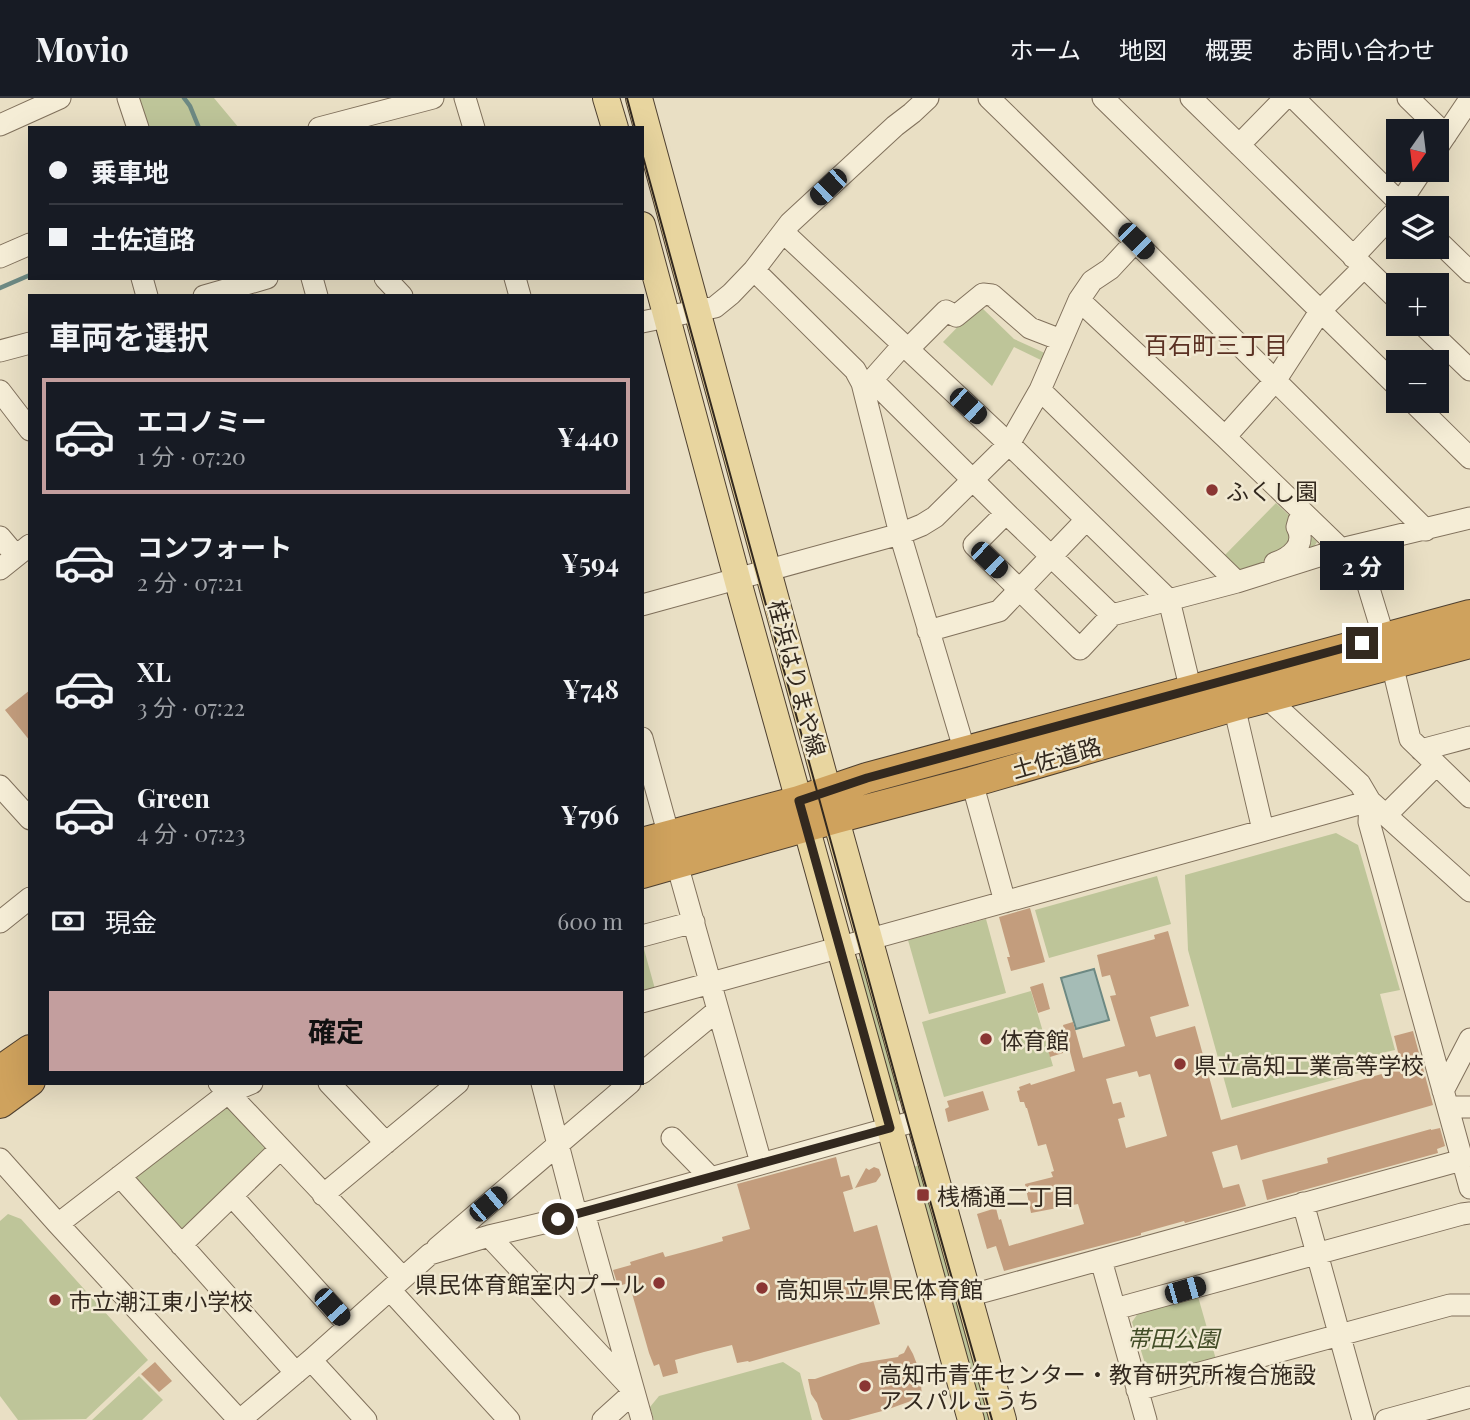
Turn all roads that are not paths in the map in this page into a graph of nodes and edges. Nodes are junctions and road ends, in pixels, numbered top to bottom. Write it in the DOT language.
graph roads {
  1 [pos="60,98"];
  2 [pos="128,98"];
  3 [pos="432,98"];
  4 [pos="466,98"];
  5 [pos="607,98"];
  6 [pos="639,98"];
  7 [pos="928,98"];
  8 [pos="989,98"];
  9 [pos="1103,98"];
  10 [pos="1191,98"];
  11 [pos="1285,98"];
  12 [pos="1294,98"];
  13 [pos="1408,98"];
  14 [pos="1466,112"];
  15 [pos="1424,119"];
  16 [pos="0,125"];
  17 [pos="137,126"];
  18 [pos="327,126"];
  19 [pos="473,126"];
  20 [pos="614,126"];
  21 [pos="1449,132"];
  22 [pos="1239,145"];
  23 [pos="1390,196"];
  24 [pos="1386,226"];
  25 [pos="644,232"];
  26 [pos="783,232"];
  27 [pos="1136,241"];
  28 [pos="28,245"];
  29 [pos="1449,252"];
  30 [pos="0,257"];
  31 [pos="1358,262"];
  32 [pos="754,270"];
  33 [pos="1470,272"];
  34 [pos="260,280"];
  35 [pos="387,280"];
  36 [pos="1386,289"];
  37 [pos="211,294"];
  38 [pos="400,294"];
  39 [pos="1079,300"];
  40 [pos="1321,310"];
  41 [pos="697,312"];
  42 [pos="668,317"];
  43 [pos="644,322"];
  44 [pos="1435,336"];
  45 [pos="1062,340"];
  46 [pos="28,344"];
  47 [pos="906,347"];
  48 [pos="0,351"];
  49 [pos="1470,370"];
  50 [pos="1386,375"];
  51 [pos="1275,381"];
  52 [pos="867,382"];
  53 [pos="1040,390"];
  54 [pos="0,391"];
  55 [pos="1424,413"];
  56 [pos="27,422"];
  57 [pos="1225,438"];
  58 [pos="1009,444"];
  59 [pos="1470,458"];
  60 [pos="971,480"];
  61 [pos="1006,513"];
  62 [pos="1470,518"];
  63 [pos="1295,519"];
  64 [pos="1086,520"];
  65 [pos="1426,530"];
  66 [pos="900,534"];
  67 [pos="0,537"];
  68 [pos="1349,548"];
  69 [pos="15,557"];
  70 [pos="1051,557"];
  71 [pos="769,569"];
  72 [pos="1234,573"];
  73 [pos="737,578"];
  74 [pos="1019,590"];
  75 [pos="1169,600"];
  76 [pos="644,604"];
  77 [pos="1112,615"];
  78 [pos="1470,615"];
  79 [pos="928,631"];
  80 [pos="1470,643"];
  81 [pos="1388,651"];
  82 [pos="1191,691"];
  83 [pos="1266,697"];
  84 [pos="1234,706"];
  85 [pos="1470,737"];
  86 [pos="644,748"];
  87 [pos="965,752"];
  88 [pos="1428,757"];
  89 [pos="972,782"];
  90 [pos="0,786"];
  91 [pos="1470,797"];
  92 [pos="832,804"];
  93 [pos="1378,808"];
  94 [pos="803,814"];
  95 [pos="28,816"];
  96 [pos="1263,830"];
  97 [pos="663,848"];
  98 [pos="644,871"];
  99 [pos="1470,891"];
  100 [pos="28,900"];
  101 [pos="1005,902"];
  102 [pos="0,922"];
  103 [pos="694,922"];
  104 [pos="644,935"];
  105 [pos="869,939"];
  106 [pos="840,947"];
  107 [pos="710,983"];
  108 [pos="644,1001"];
  109 [pos="718,1010"];
  110 [pos="1470,1039"];
  111 [pos="28,1051"];
  112 [pos="644,1071"];
  113 [pos="0,1072"];
  114 [pos="28,1082"];
  115 [pos="331,1085"];
  116 [pos="543,1085"];
  117 [pos="628,1085"];
  118 [pos="224,1088"];
  119 [pos="444,1088"];
  120 [pos="1446,1099"];
  121 [pos="0,1103"];
  122 [pos="1470,1107"];
  123 [pos="919,1120"];
  124 [pos="890,1128"];
  125 [pos="672,1139"];
  126 [pos="386,1143"];
  127 [pos="558,1144"];
  128 [pos="280,1149"];
  129 [pos="0,1159"];
  130 [pos="1462,1160"];
  131 [pos="761,1163"];
  132 [pos="120,1177"];
  133 [pos="710,1177"];
  134 [pos="1470,1188"];
  135 [pos="323,1195"];
  136 [pos="232,1196"];
  137 [pos="1303,1203"];
  138 [pos="1470,1213"];
  139 [pos="581,1214"];
  140 [pos="58,1224"];
  141 [pos="489,1236"];
  142 [pos="181,1245"];
  143 [pos="1317,1253"];
  144 [pos="430,1254"];
  145 [pos="1101,1260"];
  146 [pos="396,1284"];
  147 [pos="968,1296"];
  148 [pos="1470,1305"];
  149 [pos="1115,1309"];
  150 [pos="349,1326"];
  151 [pos="1339,1335"];
  152 [pos="303,1366"];
  153 [pos="1137,1390"];
  154 [pos="634,1392"];
  155 [pos="1470,1397"];
  156 [pos="239,1420"];
  157 [pos="366,1420"];
  158 [pos="509,1420"];
  159 [pos="603,1420"];
  160 [pos="642,1420"];
  161 [pos="971,1420"];
  162 [pos="1003,1420"];
  163 [pos="1146,1420"];
  164 [pos="1363,1420"];
  165 [pos="1386,1420"];
  1 -- 16 [label="street"];
  2 -- 17 [label="street"];
  3 -- 18 [label="street"];
  4 -- 19 [label="street"];
  5 -- 20 [label="main road"];
  6 -- 41 [label="main road, 桂浜はりまや線"];
  7 -- 26 [label="street"];
  8 -- 27 [label="street"];
  9 -- 40 [label="street"];
  10 -- 22 [label="street"];
  11 -- 22 [label="street"];
  12 -- 23 [label="street"];
  13 -- 15 [label="street"];
  14 -- 21 [label="street"];
  22 -- 31 [label="street"];
  24 -- 31 [label="street"];
  25 -- 42 [label="main road, 桂浜はりまや線"];
  26 -- 32 [label="street"];
  26 -- 47 [label="street"];
  27 -- 39 [label="street"];
  27 -- 51 [label="street"];
  28 -- 30 [label="street"];
  29 -- 33 [label="street"];
  31 -- 36 [label="street"];
  31 -- 40 [label="street"];
  32 -- 41 [label="street"];
  32 -- 52 [label="street"];
  34 -- 37 [label="street"];
  35 -- 38 [label="street"];
  39 -- 45 [label="street"];
  39 -- 57 [label="street"];
  40 -- 50 [label="street"];
  40 -- 51 [label="street"];
  41 -- 42 [label="street"];
  41 -- 71 [label="main road, 桂浜はりまや線"];
  42 -- 43 [label="street"];
  42 -- 73 [label="main road, 桂浜はりまや線"];
  44 -- 49 [label="street"];
  45 -- 47 [label="street"];
  45 -- 53 [label="street"];
  46 -- 48 [label="street"];
  47 -- 52 [label="street"];
  47 -- 58 [label="street"];
  51 -- 57 [label="street"];
  51 -- 65 [label="street"];
  52 -- 60 [label="street"];
  52 -- 66 [label="street"];
  53 -- 58 [label="street"];
  53 -- 72 [label="street"];
  54 -- 56 [label="street"];
  55 -- 59 [label="street"];
  57 -- 68 [label="street"];
  58 -- 60 [label="street"];
  58 -- 64 [label="street"];
  60 -- 61 [label="street"];
  60 -- 66 [label="street"];
  61 -- 70 [label="street"];
  61 -- 74 [label="street"];
  62 -- 65 [label="street"];
  63 -- 72 [label="street"];
  64 -- 70 [label="street"];
  64 -- 75 [label="street"];
  65 -- 68 [label="street"];
  66 -- 71 [label="street"];
  66 -- 79 [label="street"];
  67 -- 69 [label="street"];
  68 -- 72 [label="street"];
  68 -- 81 [label="street"];
  70 -- 74 [label="street"];
  70 -- 77 [label="street"];
  71 -- 73 [label="street"];
  71 -- 92 [label="main road, 桂浜はりまや線"];
  72 -- 75 [label="street"];
  73 -- 76 [label="street"];
  73 -- 94 [label="main road, 桂浜はりまや線"];
  74 -- 77 [label="street"];
  74 -- 79 [label="street"];
  75 -- 77 [label="street"];
  75 -- 82 [label="street"];
  78 -- 81 [label="highway, 土佐道路"];
  79 -- 87 [label="street"];
  80 -- 81 [label="highway, 土佐道路"];
  81 -- 82 [label="highway, 土佐道路"];
  81 -- 83 [label="highway, 土佐道路"];
  81 -- 88 [label="street"];
  82 -- 87 [label="highway, 土佐道路"];
  83 -- 84 [label="highway, 土佐道路"];
  83 -- 93 [label="street"];
  84 -- 89 [label="highway, 土佐道路"];
  84 -- 96 [label="street"];
  85 -- 88 [label="street"];
  86 -- 97 [label="street"];
  87 -- 92 [label="highway, 土佐道路"];
  88 -- 91 [label="street"];
  88 -- 93 [label="street"];
  89 -- 92 [label="highway, 土佐道路"];
  89 -- 101 [label="street"];
  90 -- 95 [label="street"];
  92 -- 94 [label="highway, 土佐道路"];
  92 -- 105 [label="main road, 桂浜はりまや線"];
  93 -- 96 [label="street"];
  93 -- 99 [label="street"];
  93 -- 120 [label="street"];
  94 -- 97 [label="highway, 土佐道路"];
  94 -- 106 [label="main road, 桂浜はりまや線"];
  96 -- 101 [label="street"];
  97 -- 98 [label="highway, 土佐道路"];
  97 -- 103 [label="street"];
  100 -- 102 [label="street"];
  101 -- 105 [label="street"];
  103 -- 104 [label="street"];
  103 -- 107 [label="street"];
  105 -- 106 [label="street"];
  105 -- 123 [label="main road, 桂浜はりまや線"];
  106 -- 107 [label="street"];
  106 -- 124 [label="main road, 桂浜はりまや線"];
  107 -- 108 [label="street"];
  107 -- 109 [label="street"];
  109 -- 112 [label="street"];
  109 -- 131 [label="street"];
  110 -- 120 [label="street"];
  111 -- 113 [label="highway"];
  114 -- 121 [label="highway"];
  115 -- 126 [label="street"];
  116 -- 127 [label="street"];
  117 -- 127 [label="street"];
  118 -- 128 [label="street"];
  118 -- 132 [label="street"];
  119 -- 126 [label="street"];
  120 -- 122 [label="street"];
  120 -- 130 [label="street"];
  123 -- 124 [label="street"];
  123 -- 147 [label="main road, 桂浜はりまや線"];
  124 -- 131 [label="street"];
  124 -- 161 [label="main road, 桂浜はりまや線"];
  125 -- 133 [label="street"];
  126 -- 135 [label="street"];
  127 -- 139 [label="street"];
  127 -- 144 [label="street"];
  128 -- 135 [label="street"];
  128 -- 136 [label="street"];
  129 -- 140 [label="street"];
  130 -- 134 [label="street"];
  130 -- 137 [label="street"];
  131 -- 133 [label="street"];
  132 -- 140 [label="street"];
  132 -- 142 [label="street"];
  133 -- 139 [label="street"];
  135 -- 146 [label="street"];
  136 -- 142 [label="street"];
  136 -- 150 [label="street"];
  137 -- 143 [label="street"];
  137 -- 145 [label="street"];
  138 -- 143 [label="street"];
  139 -- 141 [label="street"];
  139 -- 154 [label="street"];
  140 -- 156 [label="street"];
  141 -- 144 [label="street"];
  141 -- 154 [label="street"];
  142 -- 152 [label="street"];
  143 -- 149 [label="street"];
  143 -- 151 [label="street"];
  144 -- 146 [label="street"];
  145 -- 147 [label="street"];
  145 -- 149 [label="street"];
  146 -- 150 [label="street"];
  146 -- 158 [label="street"];
  147 -- 162 [label="main road, 桂浜はりまや線"];
  148 -- 151 [label="street"];
  149 -- 153 [label="street"];
  150 -- 152 [label="street"];
  151 -- 153 [label="street"];
  151 -- 164 [label="street"];
  152 -- 156 [label="street"];
  152 -- 157 [label="street"];
  153 -- 163 [label="street"];
  154 -- 159 [label="street"];
  154 -- 160 [label="street"];
  155 -- 165 [label="street"];
}
